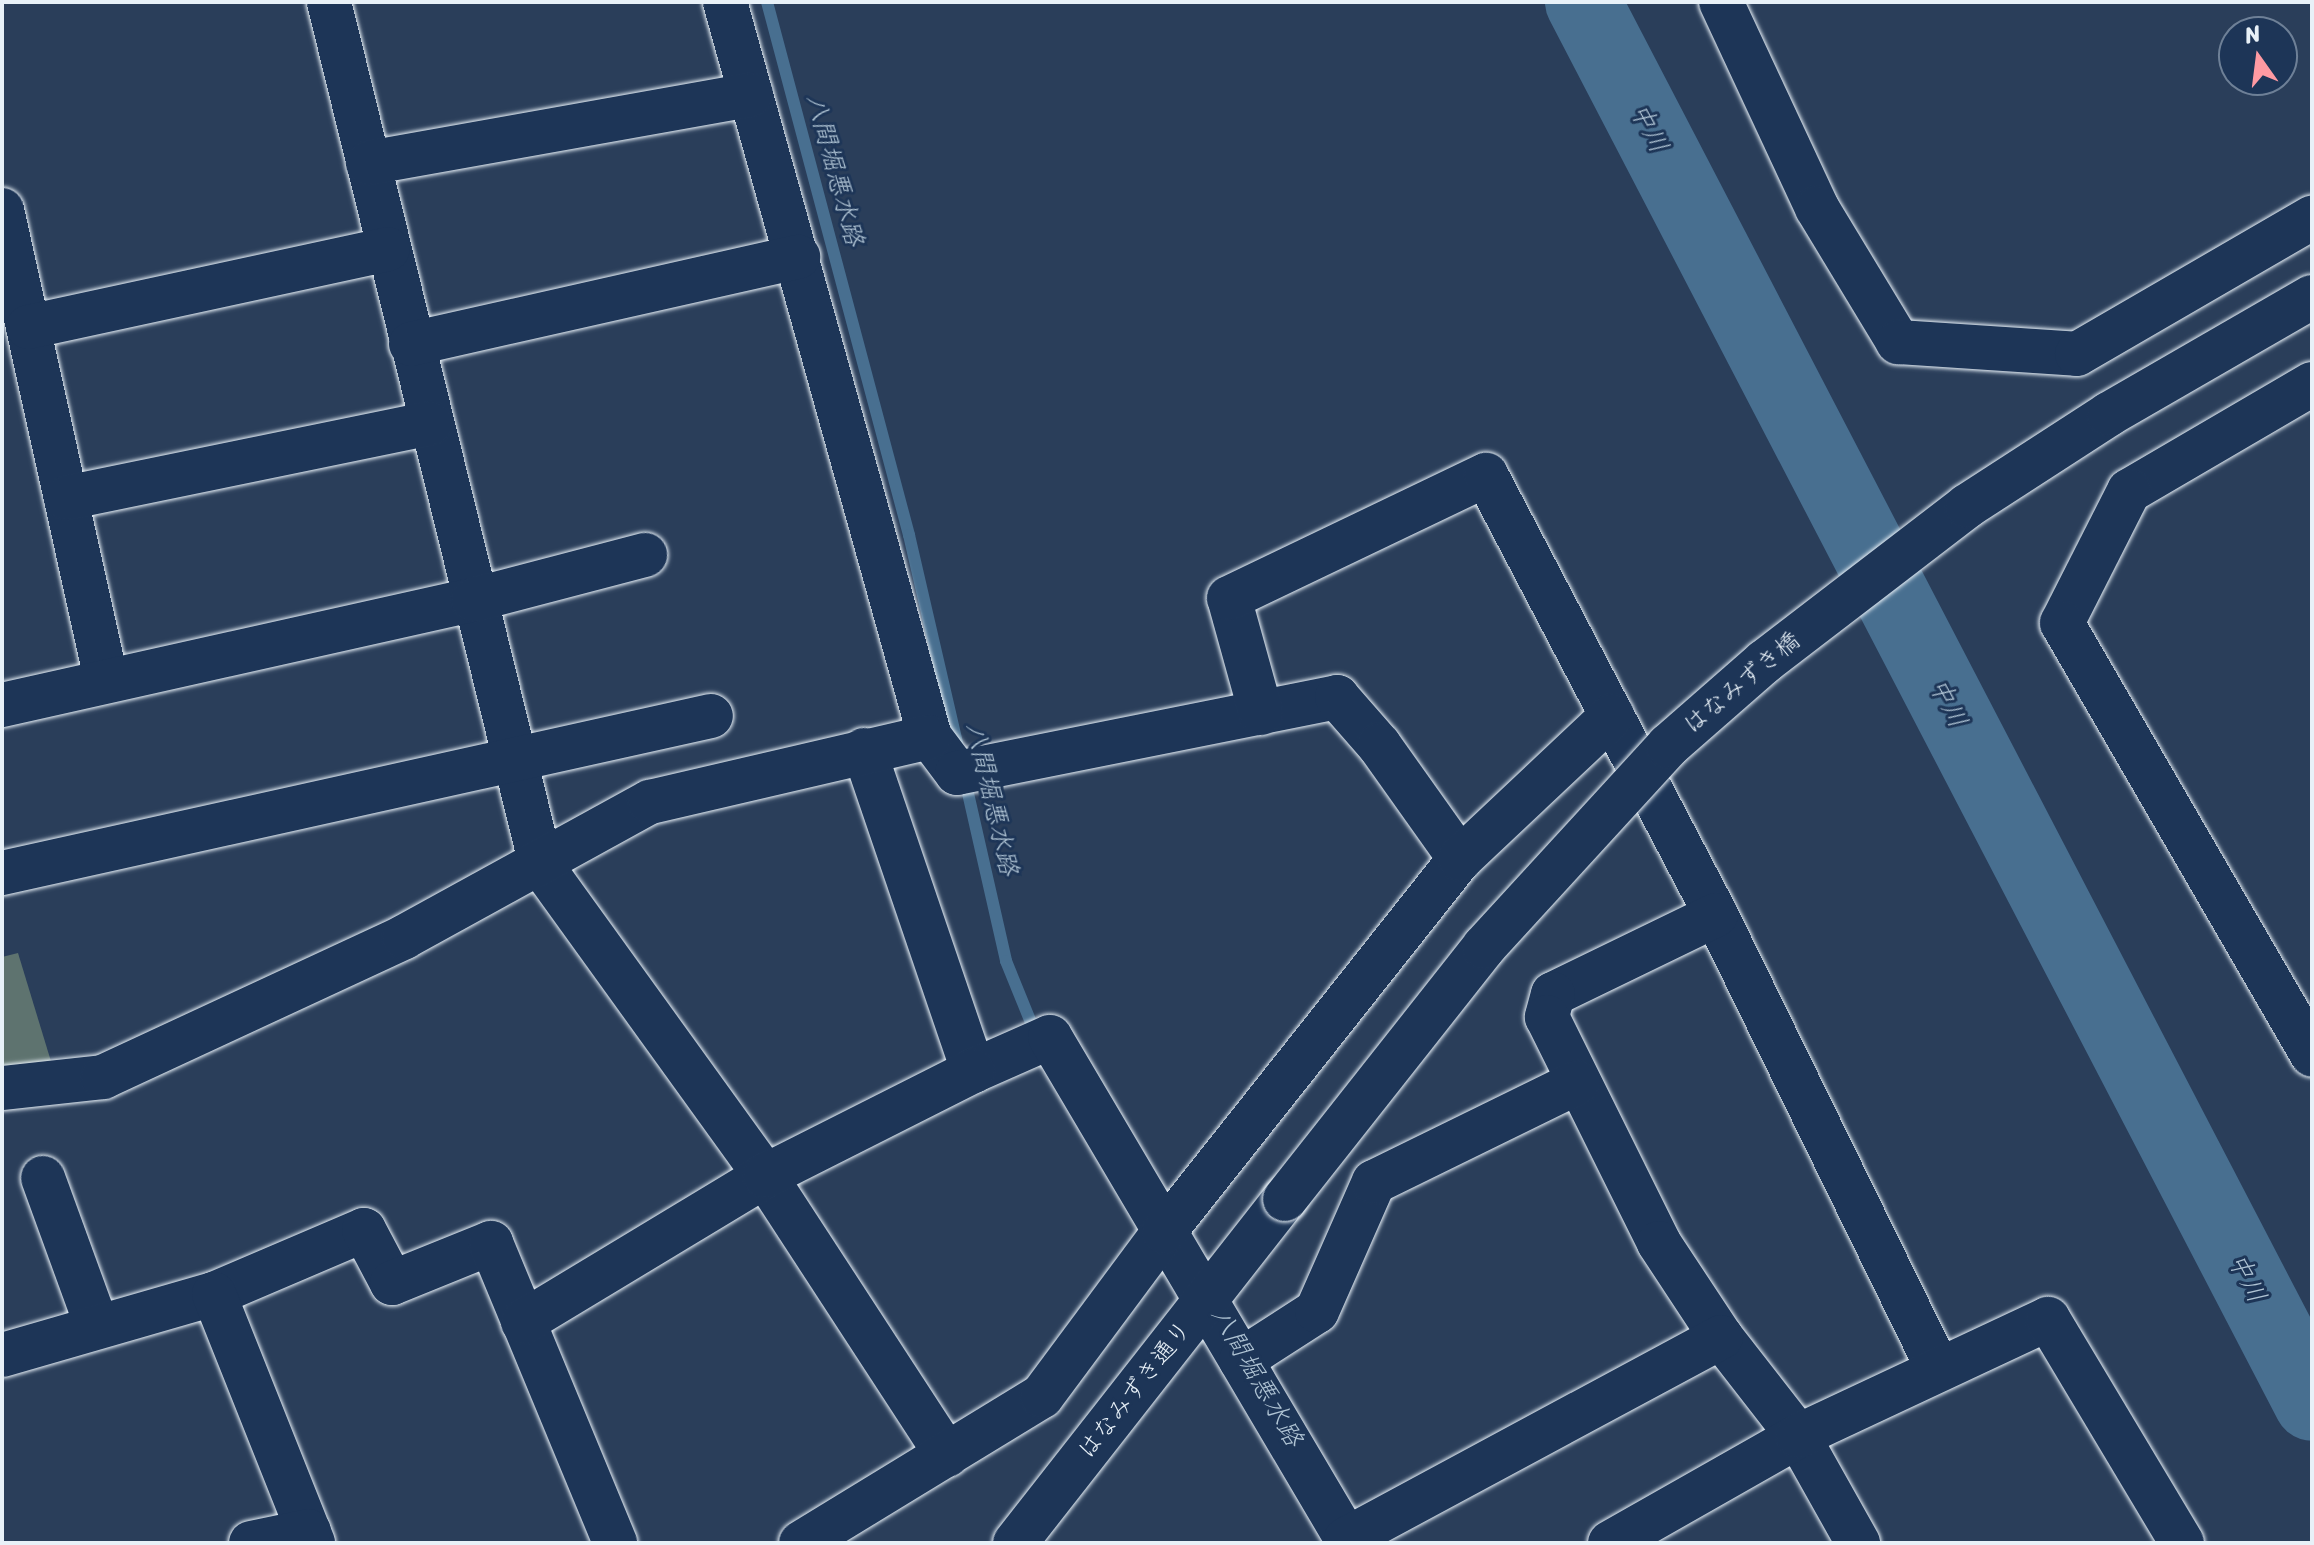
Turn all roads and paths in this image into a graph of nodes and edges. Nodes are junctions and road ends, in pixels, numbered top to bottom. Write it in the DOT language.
graph roads {
  1 [pos="725,2"];
  2 [pos="1721,2"];
  3 [pos="332,3"];
  4 [pos="751,95"];
  5 [pos="368,163"];
  6 [pos="2,210"];
  7 [pos="2312,218"];
  8 [pos="388,249"];
  9 [pos="798,257"];
  10 [pos="2312,297"];
  11 [pos="28,327"];
  12 [pos="411,344"];
  13 [pos="2312,384"];
  14 [pos="430,423"];
  15 [pos="66,498"];
  16 [pos="645,555"];
  17 [pos="473,600"];
  18 [pos="106,680"];
  19 [pos="2,705"];
  20 [pos="1261,713"];
  21 [pos="711,716"];
  22 [pos="1612,716"];
  23 [pos="930,737"];
  24 [pos="864,750"];
  25 [pos="512,764"];
  26 [pos="1460,859"];
  27 [pos="541,865"];
  28 [pos="2,873"];
  29 [pos="1716,915"];
  30 [pos="2312,1055"];
  31 [pos="973,1071"];
  32 [pos="1578,1082"];
  33 [pos="2,1088"];
  34 [pos="765,1176"];
  35 [pos="43,1178"];
  36 [pos="1285,1199"];
  37 [pos="1153,1246"];
  38 [pos="214,1294"];
  39 [pos="1210,1296"];
  40 [pos="523,1322"];
  41 [pos="97,1326"];
  42 [pos="1721,1337"];
  43 [pos="2,1355"];
  44 [pos="1241,1360"];
  45 [pos="1938,1369"];
  46 [pos="1798,1436"];
  47 [pos="947,1455"];
  48 [pos="311,1537"];
  49 [pos="1348,1541"];
  50 [pos="251,1543"];
  51 [pos="615,1543"];
  52 [pos="801,1543"];
  53 [pos="1015,1543"];
  54 [pos="1610,1543"];
  55 [pos="1858,1543"];
  56 [pos="2182,1543"];
  1 -- 4 [label="street"];
  2 -- 7 [label="street"];
  3 -- 5 [label="street"];
  4 -- 5 [label="street"];
  4 -- 9 [label="street"];
  5 -- 8 [label="street"];
  6 -- 11 [label="street"];
  8 -- 11 [label="street"];
  8 -- 12 [label="street"];
  9 -- 12 [label="street"];
  9 -- 23 [label="street"];
  10 -- 36 [label="street, はなみずき橋, bridge"];
  11 -- 15 [label="street"];
  12 -- 14 [label="street"];
  13 -- 30 [label="street"];
  14 -- 15 [label="street"];
  14 -- 17 [label="street"];
  15 -- 18 [label="street"];
  16 -- 17 [label="street"];
  17 -- 18 [label="street"];
  17 -- 25 [label="street"];
  18 -- 19 [label="street"];
  20 -- 22 [label="street"];
  20 -- 23 [label="street"];
  20 -- 26 [label="street"];
  21 -- 25 [label="street"];
  22 -- 26 [label="street"];
  22 -- 29 [label="street"];
  23 -- 24 [label="street"];
  24 -- 27 [label="street"];
  24 -- 31 [label="street"];
  25 -- 27 [label="street"];
  25 -- 28 [label="street"];
  26 -- 37 [label="street"];
  27 -- 33 [label="street"];
  27 -- 34 [label="street"];
  29 -- 32 [label="street"];
  29 -- 45 [label="street"];
  31 -- 34 [label="street"];
  31 -- 37 [label="street"];
  32 -- 42 [label="street"];
  32 -- 44 [label="street"];
  34 -- 40 [label="street"];
  34 -- 47 [label="street"];
  35 -- 41 [label="street"];
  36 -- 39 [label="street, はなみずき通り"];
  37 -- 39 [label="street"];
  37 -- 47 [label="street"];
  38 -- 40 [label="street"];
  38 -- 41 [label="street"];
  38 -- 48 [label="street"];
  39 -- 44 [label="street"];
  39 -- 53 [label="street, はなみずき通り"];
  40 -- 51 [label="street"];
  41 -- 43 [label="street"];
  42 -- 46 [label="street"];
  42 -- 49 [label="street"];
  44 -- 49 [label="street"];
  45 -- 46 [label="street"];
  45 -- 56 [label="street"];
  46 -- 54 [label="street"];
  46 -- 55 [label="street"];
  47 -- 52 [label="street"];
  48 -- 50 [label="street"];
}
